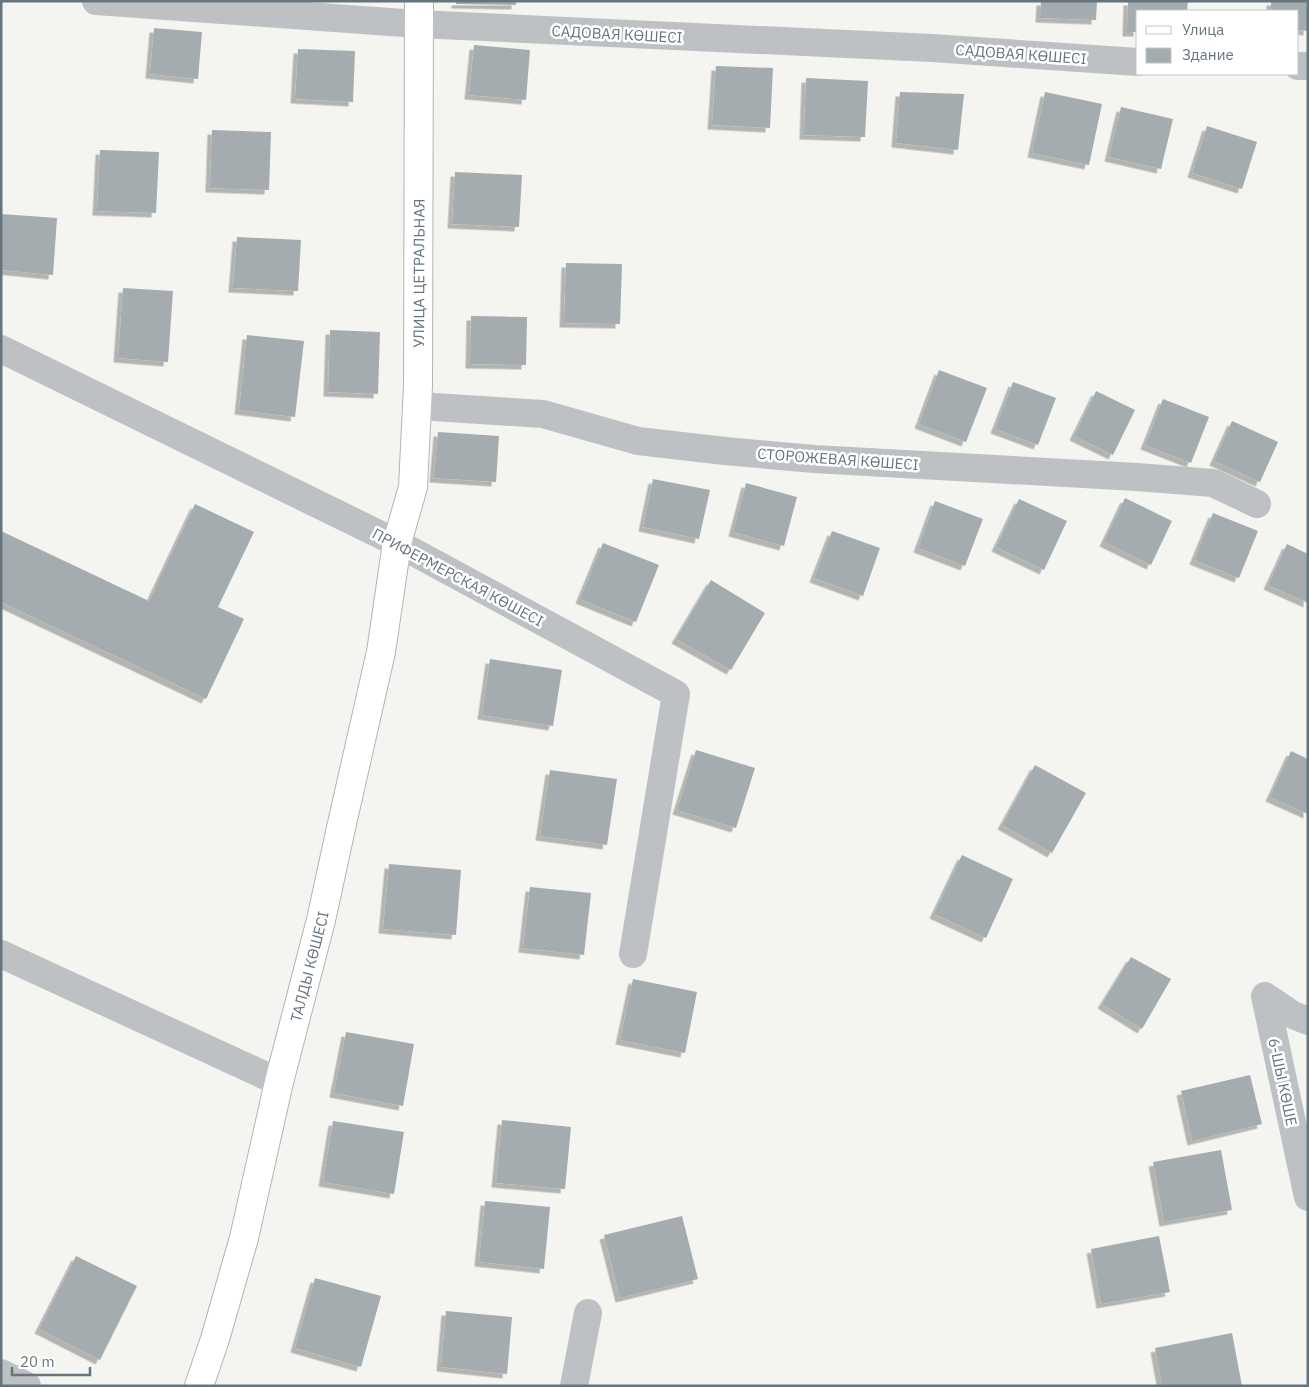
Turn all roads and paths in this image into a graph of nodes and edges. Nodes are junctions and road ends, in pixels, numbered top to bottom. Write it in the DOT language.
graph roads {
  1 [pos="96,1"];
  2 [pos="419,13"];
  3 [pos="1136,62"];
  4 [pos="1,349"];
  5 [pos="418,406"];
  6 [pos="1257,504"];
  7 [pos="397,543"];
  8 [pos="1,954"];
  9 [pos="633,954"];
  10 [pos="1308,1021"];
  11 [pos="280,1082"];
  12 [pos="1308,1197"];
  13 [pos="588,1313"];
  14 [pos="1,1374"];
  15 [pos="27,1386"];
  16 [pos="199,1386"];
  17 [pos="574,1386"];
  1 -- 2 [label="street, САДОВАЯ КӨШЕСІ"];
  2 -- 3 [label="street, САДОВАЯ КӨШЕСІ"];
  2 -- 5 [label="street, УЛИЦА ЦЕТРАЛЬНАЯ"];
  4 -- 7 [label="street, ПРИФЕРМЕРСКАЯ КӨШЕСІ"];
  5 -- 6 [label="street, СТОРОЖЕВАЯ КӨШЕСІ"];
  5 -- 7 [label="street, УЛИЦА ЦЕТРАЛЬНАЯ"];
  7 -- 9 [label="street, ПРИФЕРМЕРСКАЯ КӨШЕСІ"];
  7 -- 11 [label="street, ТАЛДЫ КӨШЕСІ"];
  8 -- 11 [label="street"];
  10 -- 12 [label="street, 6-ШЫ КӨШЕ"];
  11 -- 16 [label="street, ТАЛДЫ КӨШЕСІ"];
  13 -- 17 [label="street"];
  14 -- 15 [label="street"];
}
